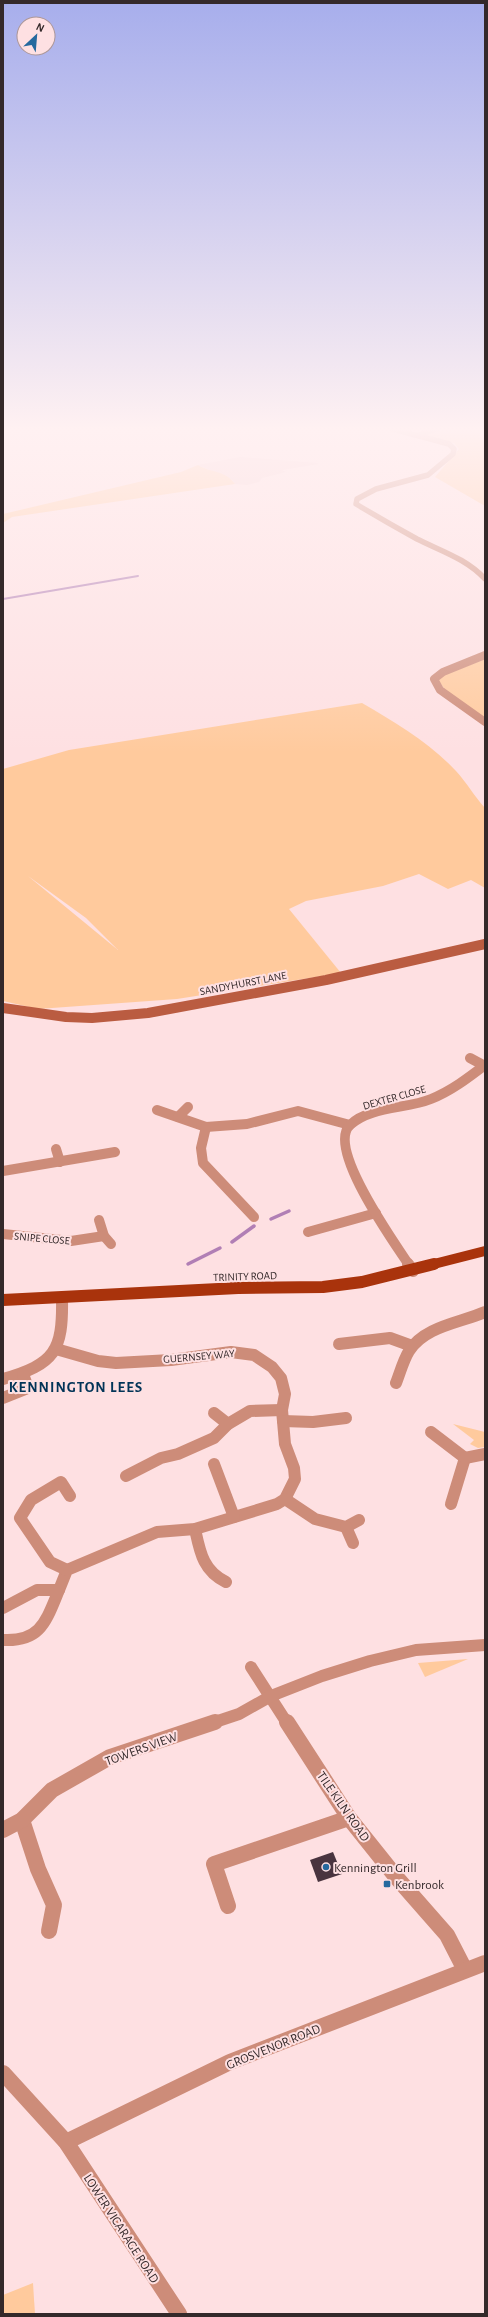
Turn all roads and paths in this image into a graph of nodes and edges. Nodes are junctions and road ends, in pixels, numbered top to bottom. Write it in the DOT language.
graph roads {
  1 [pos="417,537"];
  2 [pos="485,579"];
  3 [pos="485,655"];
  4 [pos="485,722"];
  5 [pos="485,944"];
  6 [pos="3,1008"];
  7 [pos="470,1058"];
  8 [pos="484,1065"];
  9 [pos="300,1101"];
  10 [pos="188,1107"];
  11 [pos="157,1110"];
  12 [pos="298,1112"];
  13 [pos="178,1118"];
  14 [pos="350,1125"];
  15 [pos="206,1127"];
  16 [pos="56,1149"];
  17 [pos="115,1152"];
  18 [pos="60,1162"];
  19 [pos="3,1171"];
  20 [pos="376,1213"];
  21 [pos="254,1217"];
  22 [pos="98,1220"];
  23 [pos="308,1232"];
  24 [pos="3,1234"];
  25 [pos="485,1251"];
  26 [pos="413,1271"];
  27 [pos="62,1298"];
  28 [pos="3,1300"];
  29 [pos="485,1312"];
  30 [pos="339,1344"];
  31 [pos="412,1346"];
  32 [pos="56,1349"];
  33 [pos="23,1374"];
  34 [pos="3,1379"];
  35 [pos="396,1383"];
  36 [pos="3,1398"];
  37 [pos="214,1414"];
  38 [pos="283,1415"];
  39 [pos="346,1418"];
  40 [pos="228,1424"];
  41 [pos="431,1432"];
  42 [pos="485,1454"];
  43 [pos="465,1458"];
  44 [pos="214,1464"];
  45 [pos="126,1476"];
  46 [pos="70,1496"];
  47 [pos="285,1499"];
  48 [pos="451,1504"];
  49 [pos="234,1517"];
  50 [pos="359,1520"];
  51 [pos="346,1527"];
  52 [pos="195,1530"];
  53 [pos="352,1543"];
  54 [pos="67,1570"];
  55 [pos="226,1582"];
  56 [pos="59,1590"];
  57 [pos="3,1608"];
  58 [pos="3,1640"];
  59 [pos="485,1645"];
  60 [pos="251,1667"];
  61 [pos="271,1696"];
  62 [pos="349,1818"];
  63 [pos="22,1820"];
  64 [pos="3,1830"];
  65 [pos="228,1906"];
  66 [pos="49,1931"];
  67 [pos="485,1963"];
  68 [pos="465,1970"];
  69 [pos="3,2073"];
  70 [pos="66,2142"];
  71 [pos="178,2314"];
  1 -- 2 [label="street"];
  3 -- 4 [label="street"];
  5 -- 6 [label="street, SANDYHURST LANE"];
  7 -- 8 [label="street"];
  8 -- 14 [label="street, DEXTER CLOSE"];
  9 -- 12 [label="street"];
  10 -- 13 [label="street"];
  11 -- 13 [label="street"];
  12 -- 14 [label="street"];
  12 -- 15 [label="street"];
  13 -- 15 [label="street"];
  14 -- 20 [label="street"];
  15 -- 21 [label="street"];
  16 -- 18 [label="street"];
  17 -- 18 [label="street"];
  18 -- 19 [label="street"];
  20 -- 23 [label="street"];
  20 -- 26 [label="street"];
  22 -- 24 [label="street, SNIPE CLOSE"];
  25 -- 26 [label="main road, TRINITY ROAD"];
  26 -- 27 [label="main road, TRINITY ROAD"];
  27 -- 28 [label="main road, TRINITY ROAD"];
  27 -- 32 [label="street"];
  29 -- 31 [label="street"];
  30 -- 31 [label="street"];
  31 -- 35 [label="street"];
  32 -- 33 [label="street"];
  32 -- 38 [label="street, GUERNSEY WAY"];
  33 -- 34 [label="street"];
  33 -- 36 [label="street"];
  37 -- 40 [label="street"];
  38 -- 39 [label="street"];
  38 -- 40 [label="street"];
  38 -- 47 [label="street, GUERNSEY WAY"];
  40 -- 45 [label="street"];
  41 -- 43 [label="street"];
  42 -- 43 [label="street"];
  43 -- 48 [label="street"];
  44 -- 49 [label="street"];
  46 -- 54 [label="street"];
  47 -- 49 [label="street"];
  47 -- 51 [label="street"];
  49 -- 52 [label="street"];
  50 -- 51 [label="street"];
  51 -- 53 [label="street"];
  52 -- 54 [label="street"];
  52 -- 55 [label="street"];
  54 -- 56 [label="street"];
  56 -- 57 [label="street"];
  56 -- 58 [label="street"];
  59 -- 61 [label="street, TOWERS VIEW"];
  60 -- 61 [label="street"];
  61 -- 62 [label="street, TILE KILN ROAD"];
  61 -- 63 [label="street, TOWERS VIEW"];
  62 -- 65 [label="street"];
  62 -- 68 [label="street, TILE KILN ROAD"];
  63 -- 64 [label="street, TOWERS VIEW"];
  63 -- 66 [label="street"];
  67 -- 68 [label="street, GROSVENOR ROAD"];
  68 -- 70 [label="street, GROSVENOR ROAD"];
  69 -- 70 [label="street, LOWER VICARAGE ROAD"];
  70 -- 71 [label="street, LOWER VICARAGE ROAD"];
}
